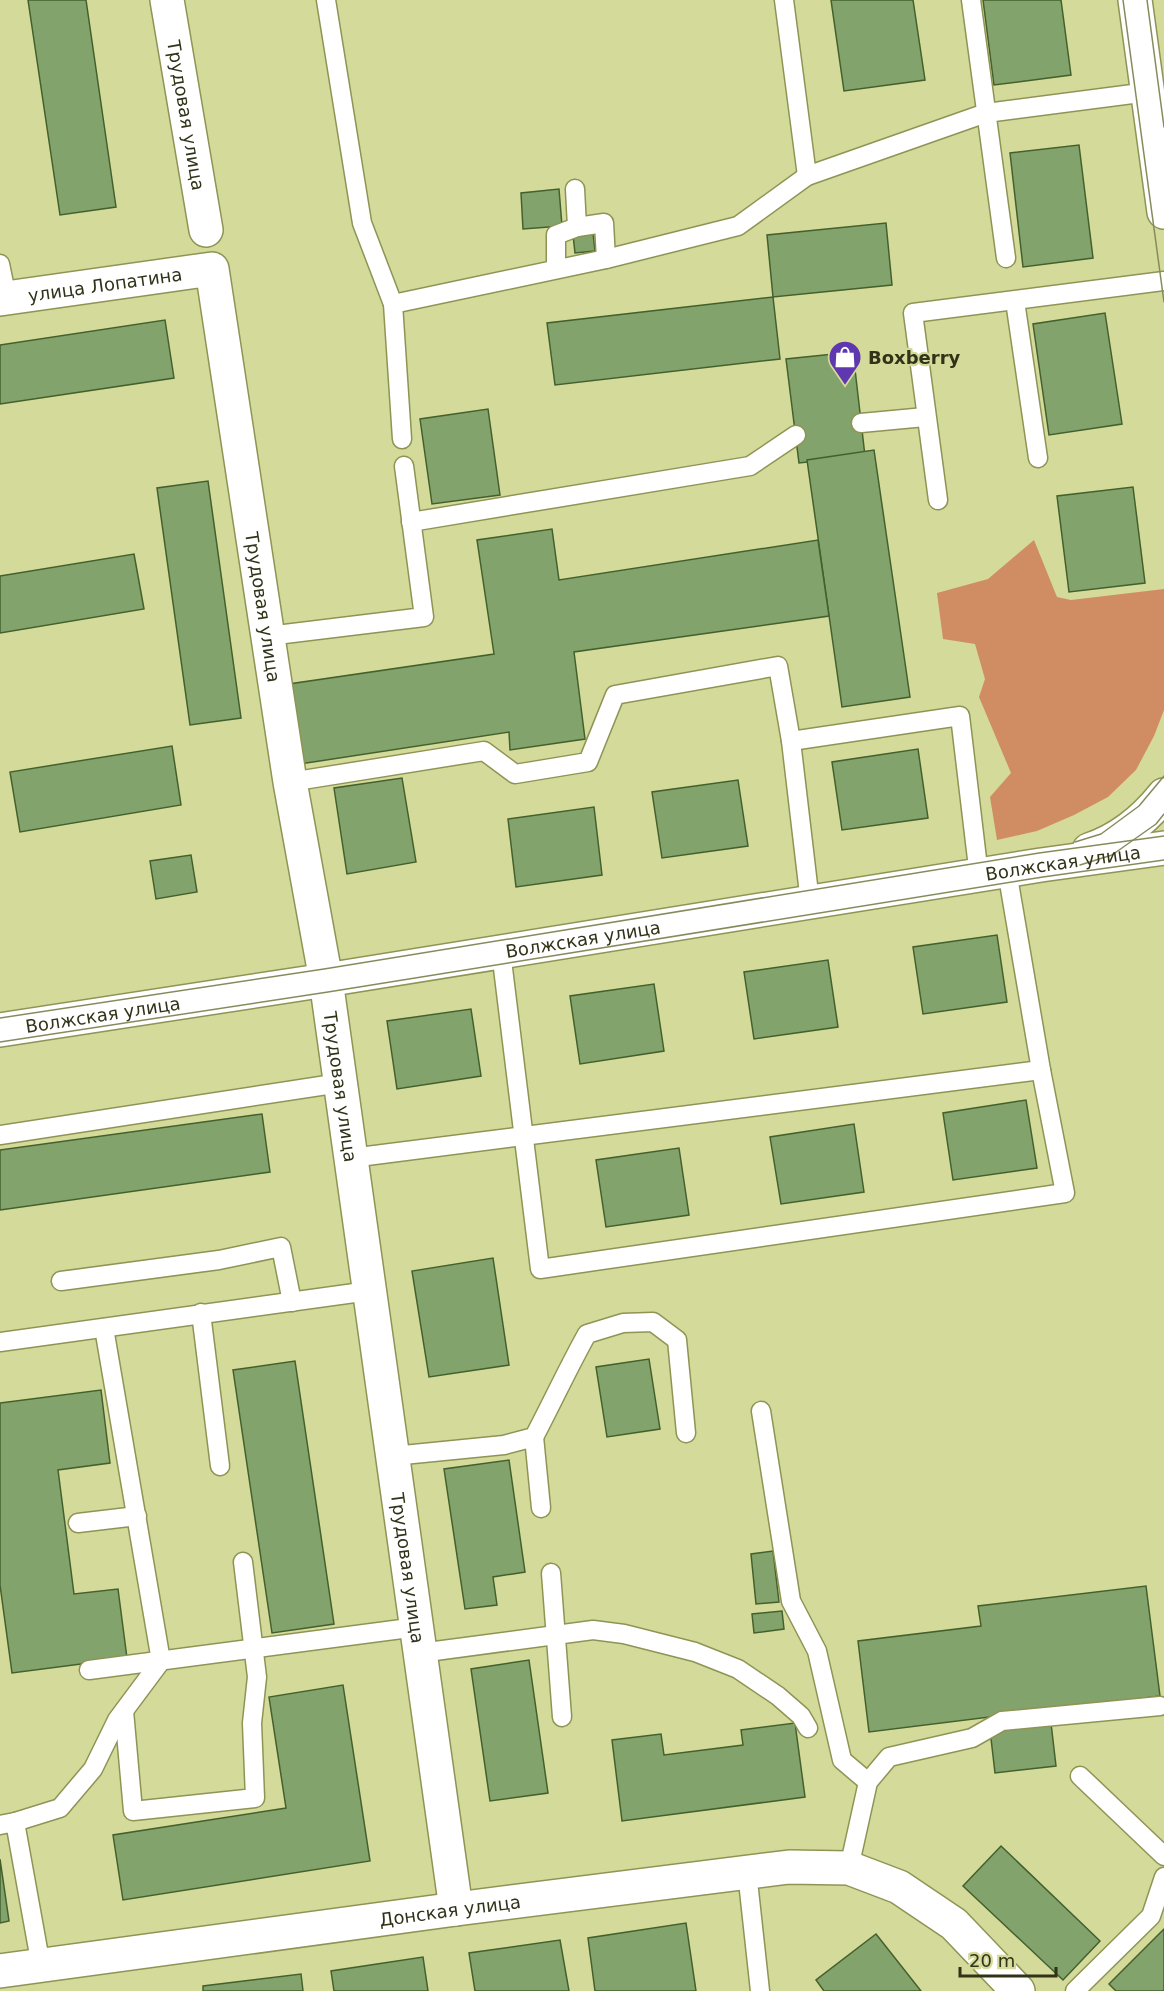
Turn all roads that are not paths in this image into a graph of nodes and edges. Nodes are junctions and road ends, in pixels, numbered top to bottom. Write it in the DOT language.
graph roads {
  1 [pos="167,0"];
  2 [pos="326,0"];
  3 [pos="784,0"];
  4 [pos="971,0"];
  5 [pos="1135,0"];
  6 [pos="1148,92"];
  7 [pos="986,112"];
  8 [pos="807,176"];
  9 [pos="575,189"];
  10 [pos="1164,212"];
  11 [pos="577,227"];
  12 [pos="206,230"];
  13 [pos="1006,258"];
  14 [pos="606,259"];
  15 [pos="0,264"];
  16 [pos="212,269"];
  17 [pos="556,269"];
  18 [pos="1164,281"];
  19 [pos="4,298"];
  20 [pos="1015,301"];
  21 [pos="393,304"];
  22 [pos="925,417"];
  23 [pos="861,423"];
  24 [pos="796,435"];
  25 [pos="402,439"];
  26 [pos="1038,458"];
  27 [pos="404,466"];
  28 [pos="938,500"];
  29 [pos="411,522"];
  30 [pos="268,636"];
  31 [pos="791,741"];
  32 [pos="291,782"];
  33 [pos="1164,795"];
  34 [pos="1164,848"];
  35 [pos="1041,865"];
  36 [pos="993,873"];
  37 [pos="810,902"];
  38 [pos="501,952"];
  39 [pos="326,980"];
  40 [pos="0,1030"];
  41 [pos="1041,1070"];
  42 [pos="340,1083"];
  43 [pos="0,1135"];
  44 [pos="525,1136"];
  45 [pos="351,1158"];
  46 [pos="61,1281"];
  47 [pos="369,1291"];
  48 [pos="291,1302"];
  49 [pos="201,1313"];
  50 [pos="104,1328"];
  51 [pos="0,1342"];
  52 [pos="760,1411"];
  53 [pos="686,1433"];
  54 [pos="534,1437"];
  55 [pos="393,1456"];
  56 [pos="219,1466"];
  57 [pos="541,1508"];
  58 [pos="136,1516"];
  59 [pos="78,1523"];
  60 [pos="243,1562"];
  61 [pos="551,1573"];
  62 [pos="556,1635"];
  63 [pos="419,1640"];
  64 [pos="254,1649"];
  65 [pos="161,1661"];
  66 [pos="89,1670"];
  67 [pos="1160,1706"];
  68 [pos="124,1712"];
  69 [pos="562,1717"];
  70 [pos="808,1728"];
  71 [pos="1080,1776"];
  72 [pos="868,1782"];
  73 [pos="7,1824"];
  74 [pos="1164,1856"];
  75 [pos="849,1868"];
  76 [pos="747,1872"];
  77 [pos="1164,1877"];
  78 [pos="456,1909"];
  79 [pos="41,1966"];
  80 [pos="0,1971"];
  81 [pos="760,1991"];
  82 [pos="1018,1991"];
  83 [pos="1075,1991"];
  1 -- 12 [label="street, Трудовая улица"];
  2 -- 21 [label="lane"];
  3 -- 8 [label="lane"];
  4 -- 7 [label="lane"];
  5 -- 6 [label="street"];
  6 -- 7 [label="lane"];
  6 -- 10 [label="street"];
  7 -- 8 [label="lane"];
  7 -- 13 [label="lane"];
  8 -- 14 [label="lane"];
  9 -- 11 [label="lane"];
  11 -- 14 [label="lane"];
  11 -- 17 [label="lane"];
  14 -- 17 [label="lane"];
  15 -- 19 [label="lane"];
  16 -- 19 [label="street, улица Лопатина"];
  16 -- 30 [label="street, Трудовая улица"];
  17 -- 21 [label="lane"];
  18 -- 20 [label="lane"];
  20 -- 22 [label="lane"];
  20 -- 26 [label="lane"];
  21 -- 25 [label="lane"];
  22 -- 23 [label="lane"];
  22 -- 28 [label="lane"];
  24 -- 29 [label="lane"];
  27 -- 29 [label="lane"];
  29 -- 30 [label="lane"];
  30 -- 32 [label="street, Трудовая улица"];
  31 -- 32 [label="lane"];
  31 -- 36 [label="lane"];
  31 -- 37 [label="lane"];
  32 -- 39 [label="street, Трудовая улица"];
  33 -- 35 [label="street"];
  34 -- 35 [label="street, Волжская улица"];
  35 -- 36 [label="street, Волжская улица"];
  36 -- 37 [label="street, Волжская улица"];
  36 -- 41 [label="lane"];
  37 -- 38 [label="street, Волжская улица"];
  38 -- 39 [label="street, Волжская улица"];
  38 -- 44 [label="lane"];
  39 -- 40 [label="street, Волжская улица"];
  39 -- 42 [label="street, Трудовая улица"];
  41 -- 44 [label="lane"];
  41 -- 44 [label="lane"];
  42 -- 43 [label="lane"];
  42 -- 45 [label="street, Трудовая улица"];
  44 -- 45 [label="lane"];
  45 -- 47 [label="street, Трудовая улица"];
  46 -- 48 [label="lane"];
  47 -- 48 [label="lane"];
  47 -- 55 [label="street, Трудовая улица"];
  48 -- 49 [label="lane"];
  49 -- 50 [label="lane"];
  49 -- 56 [label="lane"];
  50 -- 51 [label="lane"];
  50 -- 58 [label="lane"];
  52 -- 72 [label="lane"];
  53 -- 54 [label="lane"];
  54 -- 55 [label="lane"];
  54 -- 57 [label="lane"];
  55 -- 63 [label="street, Трудовая улица"];
  58 -- 59 [label="lane"];
  58 -- 65 [label="lane"];
  60 -- 64 [label="lane"];
  61 -- 62 [label="lane"];
  62 -- 63 [label="lane"];
  62 -- 69 [label="lane"];
  62 -- 70 [label="lane"];
  63 -- 64 [label="lane"];
  63 -- 78 [label="street, Трудовая улица"];
  64 -- 65 [label="lane"];
  64 -- 68 [label="lane"];
  65 -- 66 [label="lane"];
  65 -- 68 [label="lane"];
  67 -- 72 [label="lane"];
  68 -- 73 [label="lane"];
  71 -- 74 [label="lane"];
  72 -- 75 [label="lane"];
  73 -- 79 [label="lane"];
  75 -- 76 [label="street, Донская улица"];
  75 -- 82 [label="street, Донская улица"];
  76 -- 78 [label="street, Донская улица"];
  76 -- 81 [label="lane"];
  77 -- 83 [label="lane"];
  78 -- 79 [label="street, Донская улица"];
  79 -- 80 [label="street, Донская улица"];
}
